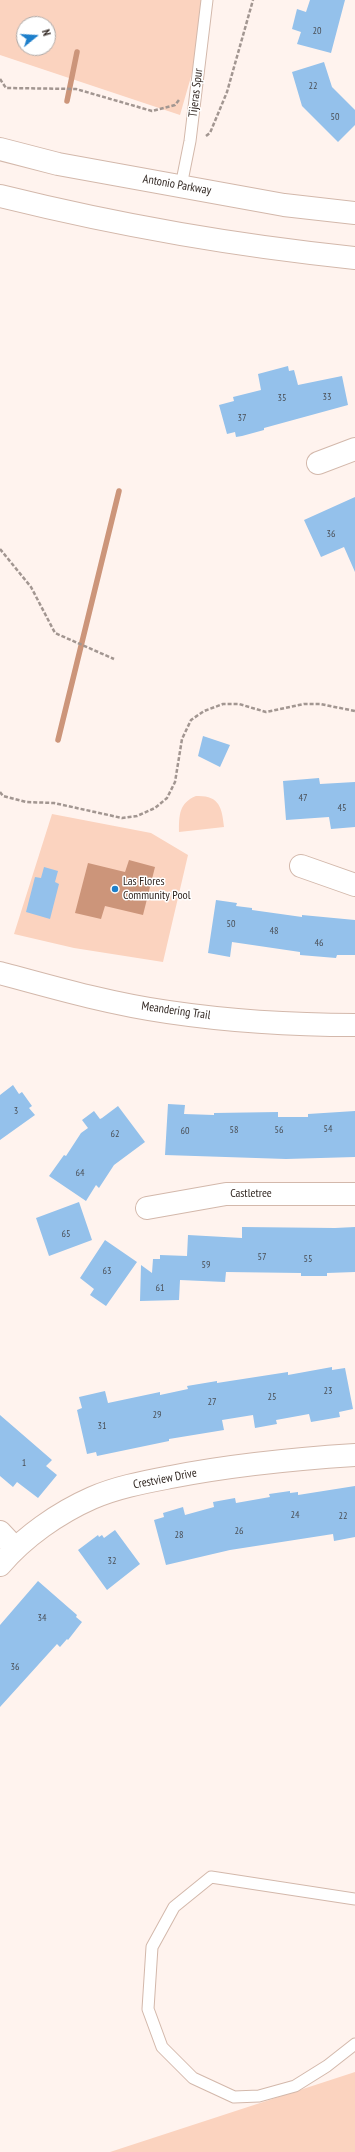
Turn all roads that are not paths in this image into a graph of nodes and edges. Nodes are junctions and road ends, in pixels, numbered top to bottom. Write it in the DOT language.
graph roads {
  1 [pos="207,0"];
  2 [pos="0,149"];
  3 [pos="181,186"];
  4 [pos="0,196"];
  5 [pos="355,213"];
  6 [pos="355,258"];
  7 [pos="355,449"];
  8 [pos="318,464"];
  9 [pos="301,866"];
  10 [pos="355,885"];
  11 [pos="0,973"];
  12 [pos="355,1025"];
  13 [pos="355,1194"];
  14 [pos="147,1208"];
  15 [pos="355,1455"];
  16 [pos="0,1532"];
  17 [pos="15,1548"];
  18 [pos="0,1566"];
  19 [pos="355,1899"];
  20 [pos="355,2044"];
  1 -- 3 [label="lane, Tijeras Spur"];
  2 -- 3 [label="street, Antonio Parkway"];
  3 -- 5 [label="street, Antonio Parkway"];
  4 -- 6 [label="street"];
  7 -- 8 [label="street"];
  9 -- 10 [label="street"];
  11 -- 12 [label="street, Meandering Trail"];
  13 -- 14 [label="street, Castletree"];
  15 -- 17 [label="street, Crestview Drive"];
  16 -- 17 [label="street"];
  17 -- 18 [label="street, Crestview Drive"];
  19 -- 20 [label="lane"];
}
